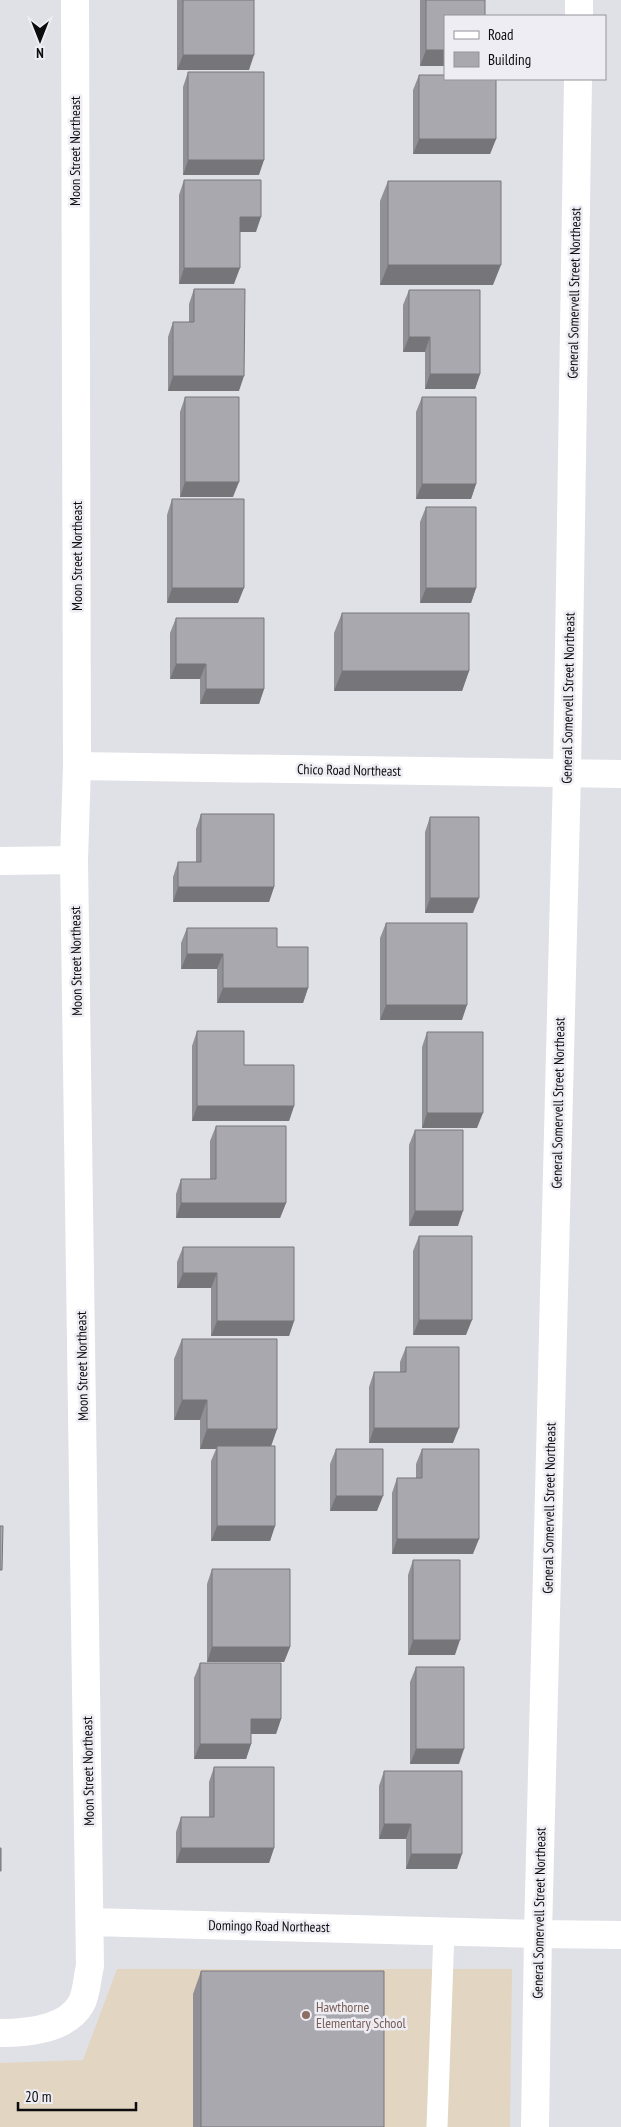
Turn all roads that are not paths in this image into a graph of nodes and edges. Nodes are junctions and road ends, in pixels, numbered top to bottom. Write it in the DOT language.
graph roads {
  1 [pos="75,0"];
  2 [pos="579,0"];
  3 [pos="579,15"];
  4 [pos="578,80"];
  5 [pos="77,766"];
  6 [pos="566,773"];
  7 [pos="621,774"];
  8 [pos="74,860"];
  9 [pos="0,861"];
  10 [pos="91,1922"];
  11 [pos="444,1931"];
  12 [pos="538,1934"];
  13 [pos="621,1935"];
  14 [pos="0,2033"];
  15 [pos="437,2127"];
  16 [pos="535,2127"];
  1 -- 5 [label="street, Moon Street Northeast"];
  2 -- 3 [label="street"];
  4 -- 6 [label="street, General Somervell Street Northeast"];
  5 -- 6 [label="street, Chico Road Northeast"];
  5 -- 8 [label="street, Moon Street Northeast"];
  6 -- 7 [label="street, Chico Road Northeast"];
  6 -- 12 [label="street, General Somervell Street Northeast"];
  8 -- 9 [label="street"];
  8 -- 10 [label="street, Moon Street Northeast"];
  10 -- 11 [label="street, Domingo Road Northeast"];
  10 -- 14 [label="street"];
  11 -- 12 [label="street, Domingo Road Northeast"];
  11 -- 15 [label="lane"];
  12 -- 13 [label="street, Domingo Road Northeast"];
  12 -- 16 [label="street, General Somervell Street Northeast"];
}
